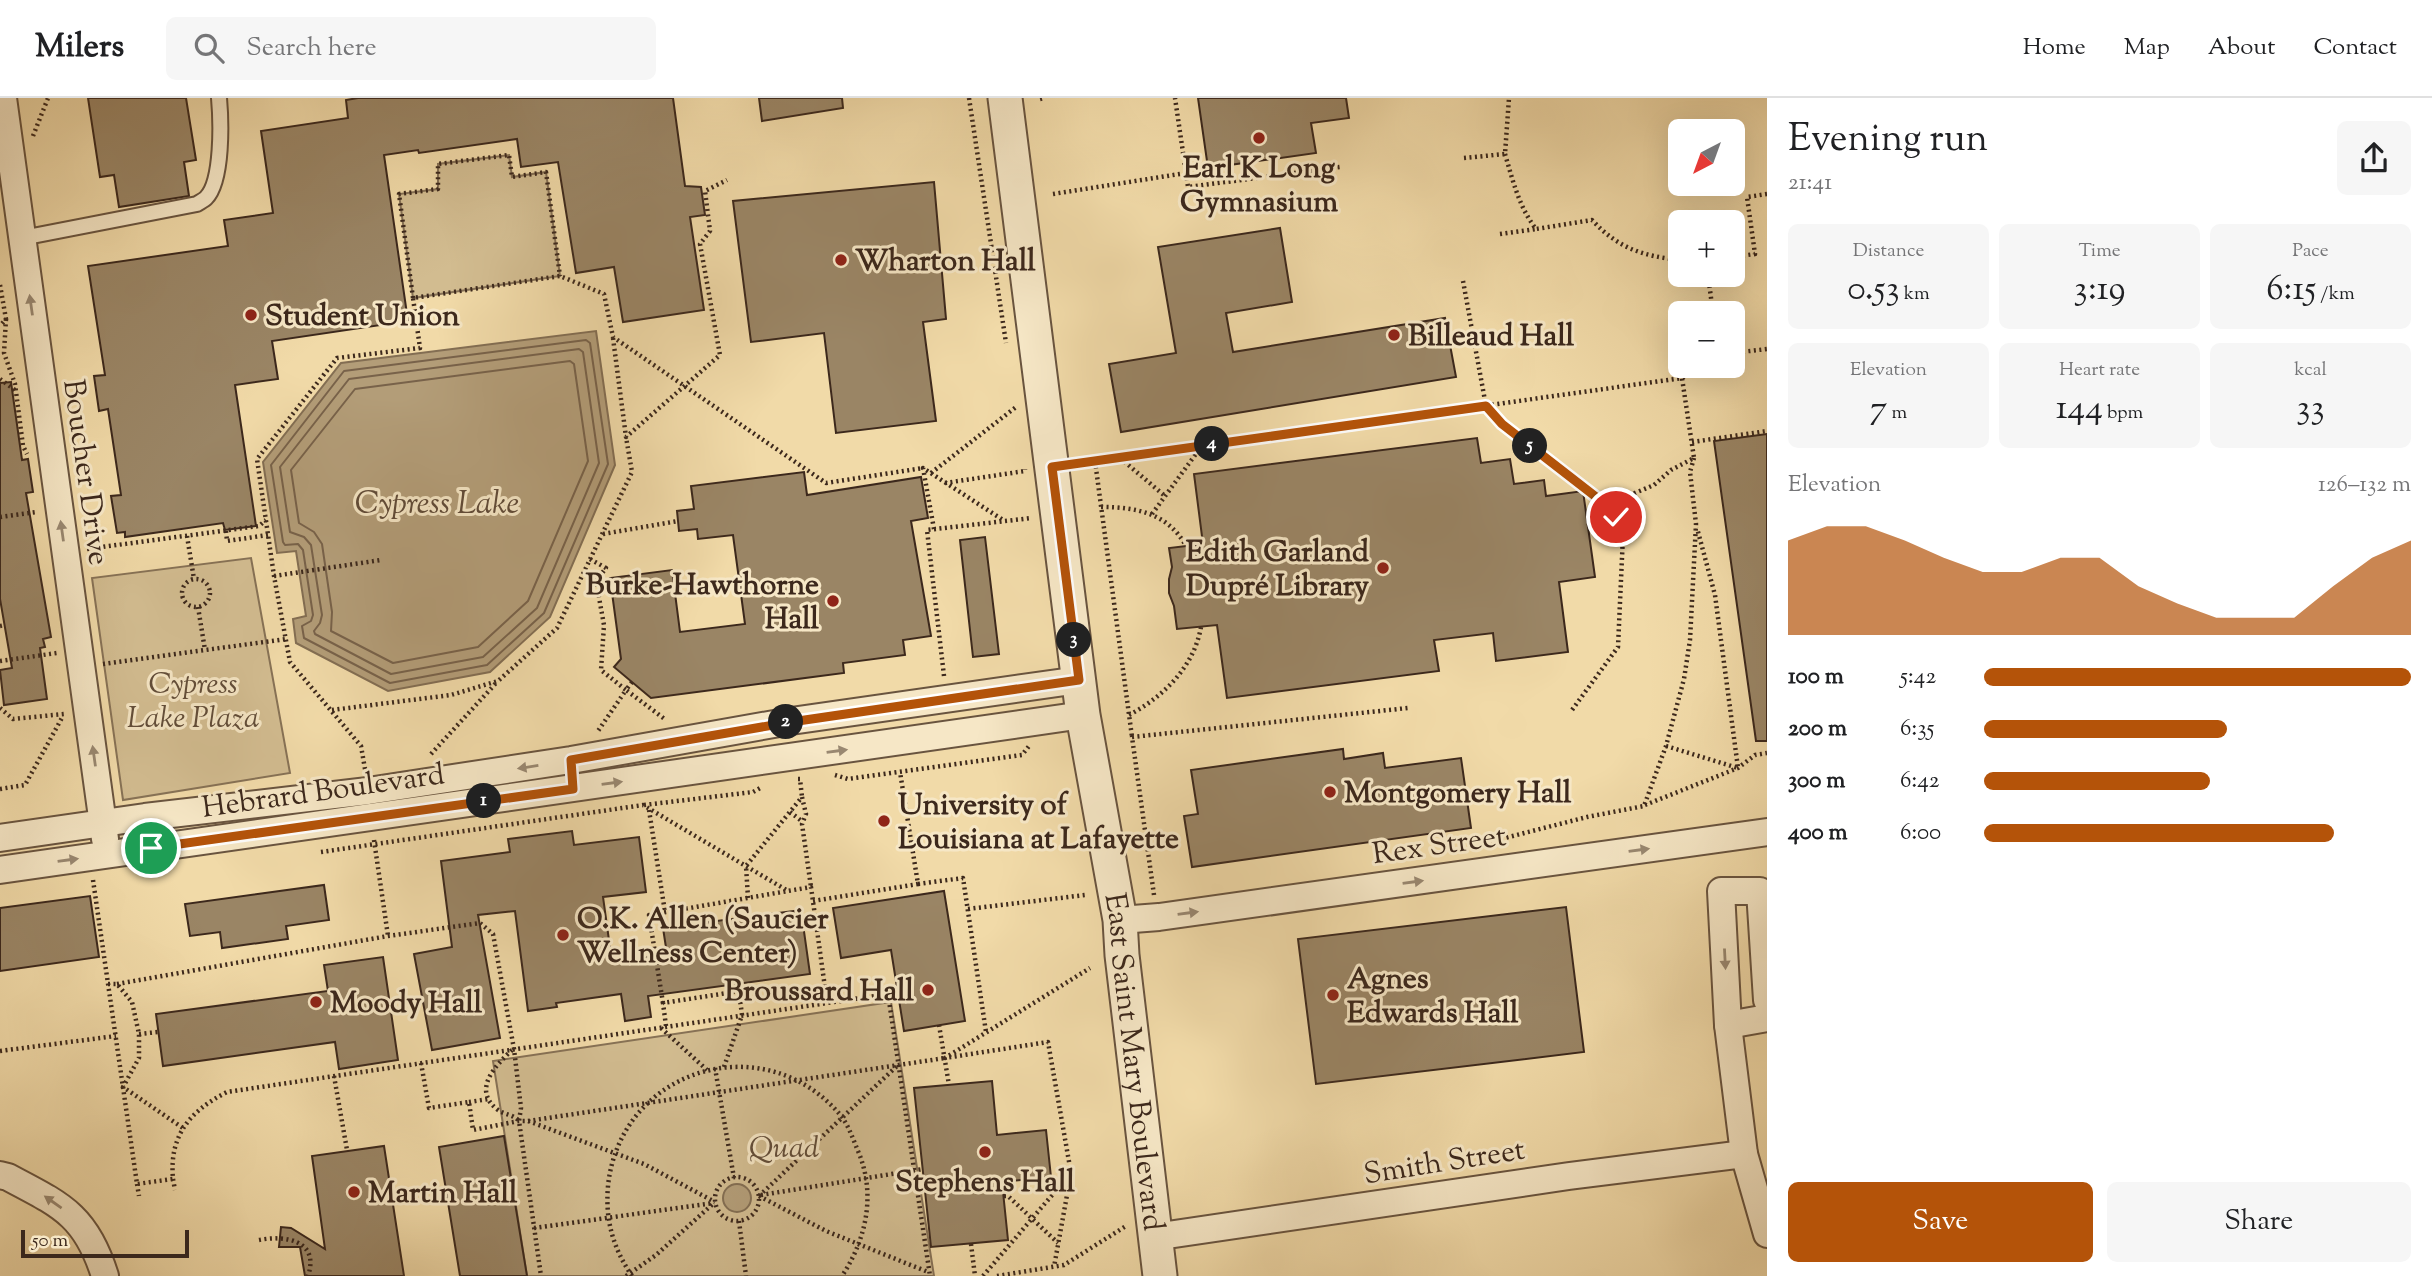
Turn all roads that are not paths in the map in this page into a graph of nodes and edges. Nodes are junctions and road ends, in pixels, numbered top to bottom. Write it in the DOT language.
graph roads {
  1 [pos="3,98"];
  2 [pos="219,98"];
  3 [pos="1005,98"];
  4 [pos="22,238"];
  5 [pos="1079,680"];
  6 [pos="915,704"];
  7 [pos="1083,715"];
  8 [pos="919,739"];
  9 [pos="571,760"];
  10 [pos="573,789"];
  11 [pos="103,824"];
  12 [pos="1767,832"];
  13 [pos="0,838"];
  14 [pos="99,856"];
  15 [pos="0,870"];
  16 [pos="1120,920"];
  17 [pos="1767,1000"];
  18 [pos="1767,1018"];
  19 [pos="1728,1025"];
  20 [pos="1744,1154"];
  21 [pos="0,1175"];
  22 [pos="1140,1231"];
  23 [pos="1767,1234"];
  24 [pos="105,1276"];
  25 [pos="1160,1276"];
  1 -- 4 [label="street, Boucher Drive"];
  2 -- 4 [label="lane"];
  3 -- 5 [label="street, East Saint Mary Boulevard"];
  11 -- 4 [label="street, Boucher Drive, one-way"];
  5 -- 6 [label="street, Hebrard Boulevard"];
  5 -- 7 [label="street, East Saint Mary Boulevard"];
  6 -- 8 [label="street"];
  6 -- 9 [label="street, Hebrard Boulevard"];
  7 -- 8 [label="street, Hebrard Boulevard"];
  7 -- 16 [label="street, East Saint Mary Boulevard"];
  10 -- 8 [label="street, Hebrard Boulevard, one-way"];
  9 -- 10 [label="street"];
  9 -- 11 [label="street, Hebrard Boulevard, one-way"];
  10 -- 14 [label="street, Hebrard Boulevard"];
  11 -- 13 [label="street, Hebrard Boulevard"];
  11 -- 14 [label="street, Boucher Drive"];
  16 -- 12 [label="street, Rex Street, one-way"];
  15 -- 14 [label="street, Hebrard Boulevard, one-way"];
  16 -- 22 [label="street, East Saint Mary Boulevard"];
  17 -- 19 [label="street, one-way"];
  18 -- 19 [label="street"];
  19 -- 20 [label="street"];
  20 -- 22 [label="street, Smith Street"];
  20 -- 23 [label="street"];
  24 -- 21 [label="street, one-way"];
  22 -- 25 [label="street, East Saint Mary Boulevard"];
}
